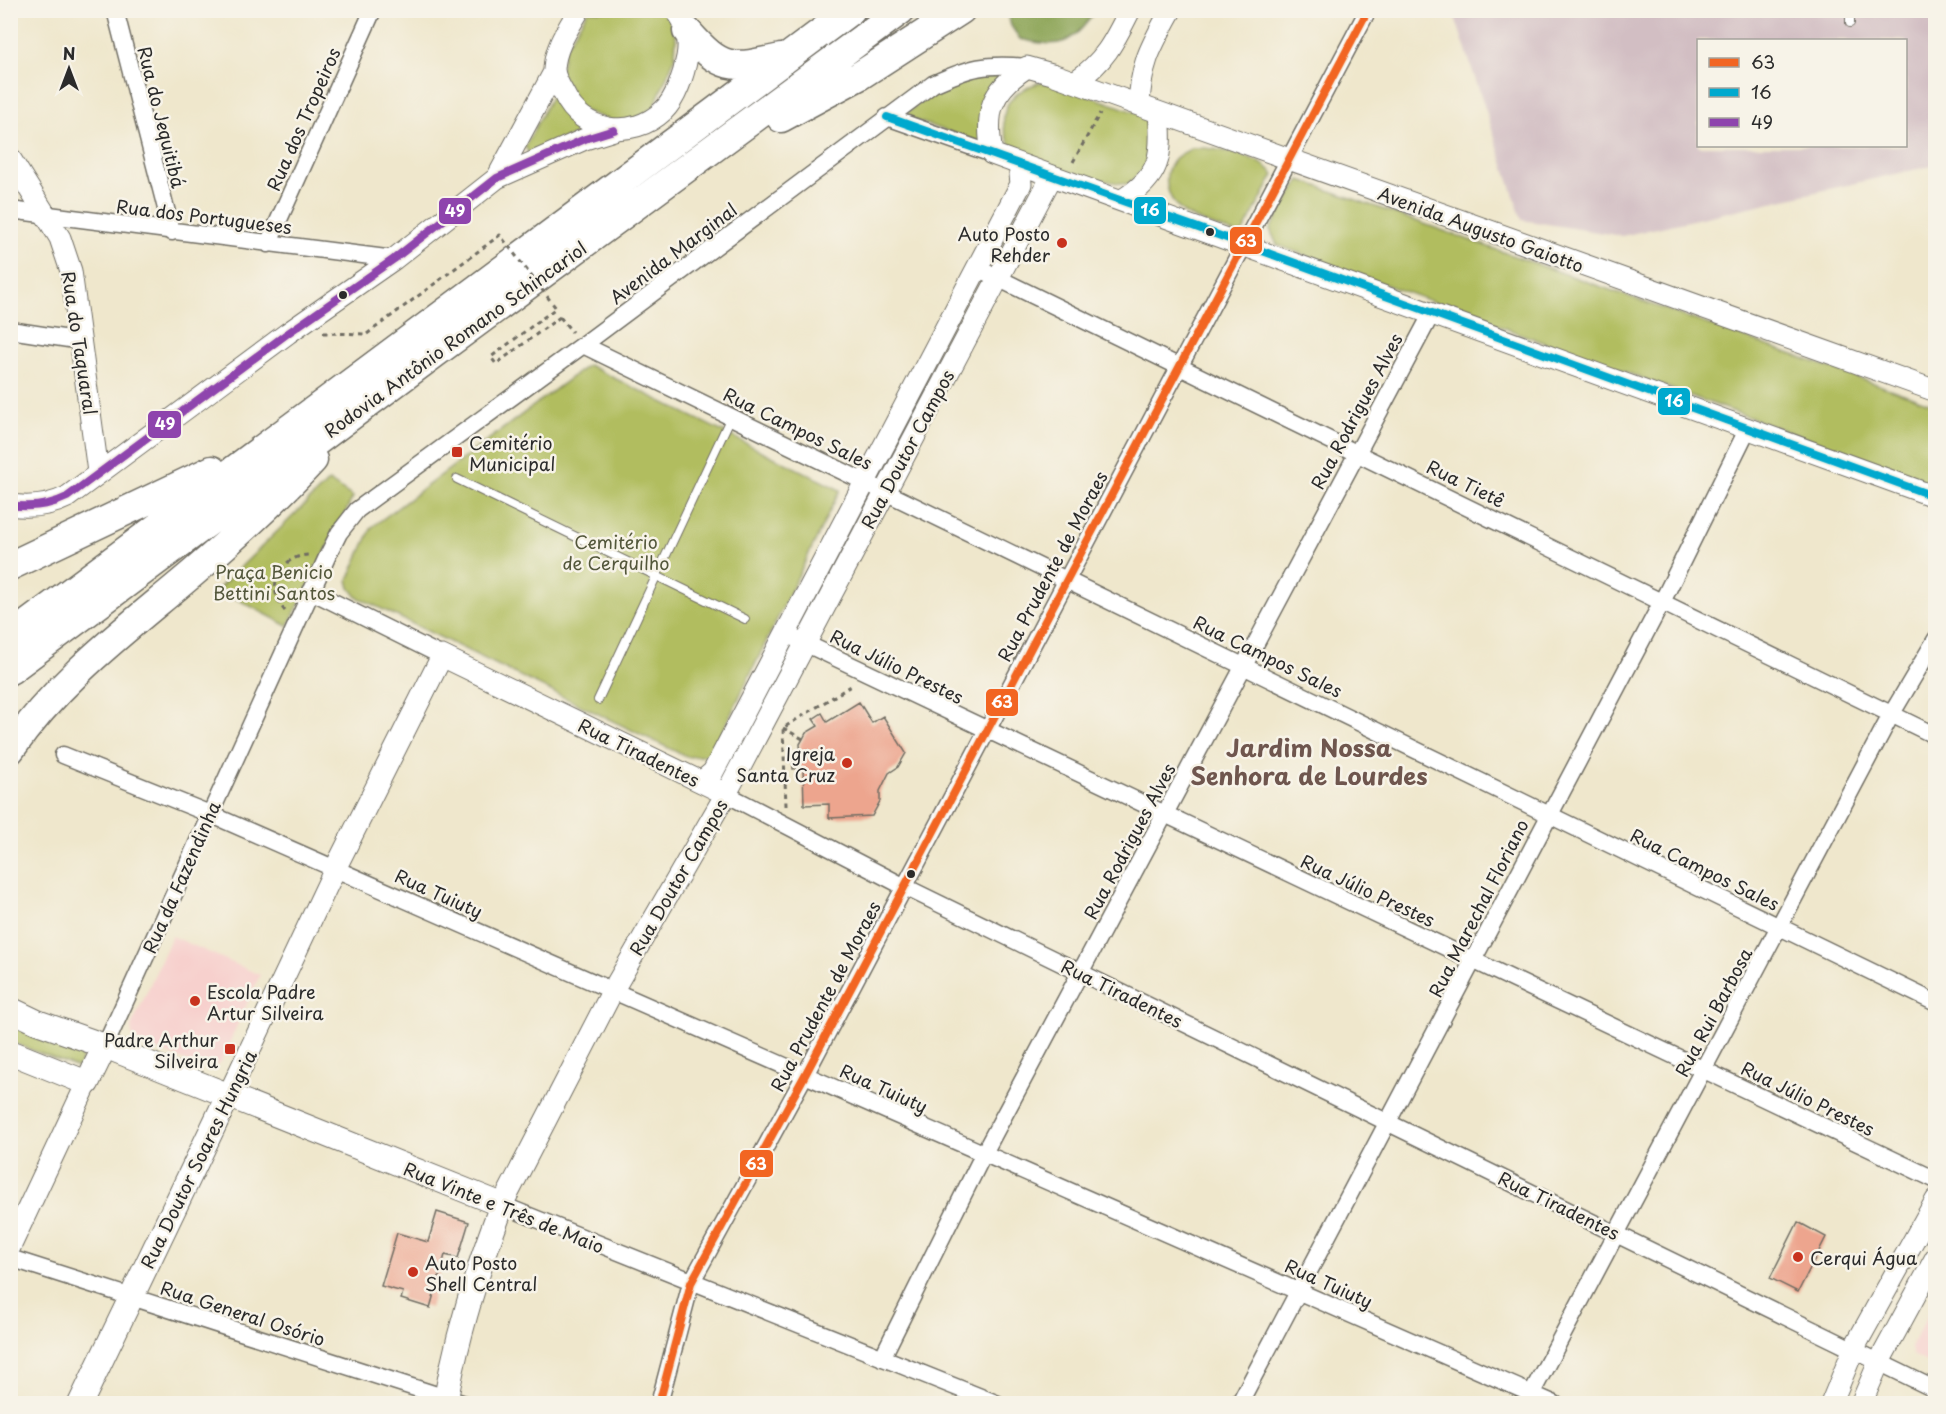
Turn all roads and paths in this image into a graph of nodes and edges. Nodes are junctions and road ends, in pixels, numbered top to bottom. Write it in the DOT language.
graph roads {
  1 [pos="115,10"];
  2 [pos="373,10"];
  3 [pos="579,10"];
  4 [pos="851,10"];
  5 [pos="902,10"];
  6 [pos="961,10"];
  7 [pos="1130,10"];
  8 [pos="1172,10"];
  9 [pos="1368,10"];
  10 [pos="1850,10"];
  11 [pos="680,17"];
  12 [pos="1850,22"];
  13 [pos="789,56"];
  14 [pos="1027,67"];
  15 [pos="554,72"];
  16 [pos="1076,81"];
  17 [pos="1110,94"];
  18 [pos="1139,105"];
  19 [pos="1160,113"];
  20 [pos="887,117"];
  21 [pos="614,130"];
  22 [pos="992,154"];
  23 [pos="10,158"];
  24 [pos="1290,160"];
  25 [pos="1019,164"];
  26 [pos="687,169"];
  27 [pos="497,178"];
  28 [pos="1058,178"];
  29 [pos="1122,200"];
  30 [pos="10,210"];
  31 [pos="48,216"];
  32 [pos="172,232"];
  33 [pos="268,244"];
  34 [pos="1246,245"];
  35 [pos="394,259"];
  36 [pos="977,268"];
  37 [pos="999,278"];
  38 [pos="1432,313"];
  39 [pos="560,317"];
  40 [pos="10,330"];
  41 [pos="288,333"];
  42 [pos="82,341"];
  43 [pos="583,345"];
  44 [pos="1180,366"];
  45 [pos="1935,391"];
  46 [pos="362,408"];
  47 [pos="305,417"];
  48 [pos="731,417"];
  49 [pos="1748,429"];
  50 [pos="1356,451"];
  51 [pos="98,472"];
  52 [pos="457,479"];
  53 [pos="865,482"];
  54 [pos="884,492"];
  55 [pos="1935,497"];
  56 [pos="10,506"];
  57 [pos="357,510"];
  58 [pos="327,557"];
  59 [pos="10,566"];
  60 [pos="657,576"];
  61 [pos="1067,580"];
  62 [pos="311,591"];
  63 [pos="1662,602"];
  64 [pos="745,619"];
  65 [pos="298,621"];
  66 [pos="785,634"];
  67 [pos="10,637"];
  68 [pos="1935,639"];
  69 [pos="805,643"];
  70 [pos="442,656"];
  71 [pos="1243,666"];
  72 [pos="10,670"];
  73 [pos="863,671"];
  74 [pos="598,700"];
  75 [pos="1891,715"];
  76 [pos="986,730"];
  77 [pos="1935,736"];
  78 [pos="10,750"];
  79 [pos="63,755"];
  80 [pos="701,782"];
  81 [pos="726,794"];
  82 [pos="210,814"];
  83 [pos="1548,814"];
  84 [pos="1166,815"];
  85 [pos="782,823"];
  86 [pos="335,868"];
  87 [pos="905,887"];
  88 [pos="1780,927"];
  89 [pos="1473,962"];
  90 [pos="1081,973"];
  91 [pos="613,990"];
  92 [pos="1935,1003"];
  93 [pos="10,1009"];
  94 [pos="105,1046"];
  95 [pos="10,1052"];
  96 [pos="1704,1070"];
  97 [pos="805,1075"];
  98 [pos="87,1083"];
  99 [pos="228,1096"];
  100 [pos="1387,1121"];
  101 [pos="984,1153"];
  102 [pos="1935,1180"];
  103 [pos="1935,1200"];
  104 [pos="501,1205"];
  105 [pos="1614,1232"];
  106 [pos="10,1247"];
  107 [pos="1935,1257"];
  108 [pos="10,1258"];
  109 [pos="691,1283"];
  110 [pos="1296,1290"];
  111 [pos="131,1298"];
  112 [pos="1854,1348"];
  113 [pos="882,1358"];
  114 [pos="1879,1362"];
  115 [pos="1935,1390"];
  116 [pos="1528,1398"];
  117 [pos="452,1402"];
  118 [pos="80,1404"];
  119 [pos="659,1404"];
  120 [pos="998,1404"];
  121 [pos="1239,1404"];
  122 [pos="1555,1404"];
  123 [pos="1831,1404"];
  124 [pos="1861,1404"];
  1 -- 32 [label="street, Rua do Jequitibá"];
  2 -- 33 [label="street, Rua dos Tropeiros"];
  3 -- 15 [label="street"];
  4 -- 13 [label="highway, Rodovia Antônio Romano Schincariol"];
  5 -- 26 [label="highway, Rodovia Antônio Romano Schincariol"];
  6 -- 26 [label="highway"];
  7 -- 16 [label="street"];
  8 -- 18 [label="street"];
  9 -- 24 [label="street, Rua Prudente de Moraes"];
  10 -- 12 [label="lane"];
  11 -- 13 [label="highway"];
  11 -- 21 [label="street"];
  13 -- 47 [label="highway, Rodovia Antônio Romano Schincariol"];
  14 -- 16 [label="street, Avenida Augusto Gaiotto"];
  14 -- 20 [label="street, Avenida Marginal"];
  14 -- 22 [label="street"];
  15 -- 21 [label="street"];
  15 -- 27 [label="street"];
  16 -- 17 [label="street, Avenida Augusto Gaiotto"];
  17 -- 18 [label="street, Avenida Augusto Gaiotto"];
  17 -- 28 [label="path"];
  18 -- 19 [label="street, Avenida Augusto Gaiotto"];
  19 -- 24 [label="street, Avenida Augusto Gaiotto"];
  19 -- 29 [label="street"];
  20 -- 22 [label="street"];
  20 -- 43 [label="street, Avenida Marginal"];
  21 -- 27 [label="street"];
  22 -- 25 [label="street"];
  23 -- 31 [label="street, Rua do Taquaral"];
  24 -- 34 [label="street, Rua Prudente de Moraes"];
  24 -- 45 [label="street, Avenida Augusto Gaiotto"];
  25 -- 28 [label="street"];
  25 -- 36 [label="street, Rua Doutor Campos"];
  26 -- 46 [label="highway, Rodovia Antônio Romano Schincariol"];
  27 -- 35 [label="street"];
  28 -- 29 [label="street"];
  28 -- 37 [label="street, Rua Doutor Campos"];
  29 -- 34 [label="street"];
  30 -- 31 [label="street, Rua dos Portugueses"];
  31 -- 32 [label="street, Rua dos Portugueses"];
  31 -- 42 [label="street, Rua do Taquaral"];
  32 -- 33 [label="street, Rua dos Portugueses"];
  33 -- 35 [label="street, Rua dos Portugueses"];
  34 -- 38 [label="street"];
  34 -- 44 [label="street, Rua Prudente de Moraes"];
  35 -- 41 [label="street"];
  36 -- 37 [label="street, Rua Tietê"];
  36 -- 53 [label="street, Rua Doutor Campos"];
  37 -- 44 [label="street, Rua Tietê"];
  37 -- 54 [label="street, Rua Doutor Campos"];
  38 -- 49 [label="street"];
  38 -- 50 [label="street, Rua Rodrigues Alves"];
  39 -- 41 [label="path, bridge"];
  40 -- 42 [label="street"];
  41 -- 51 [label="street"];
  42 -- 51 [label="street, Rua do Taquaral"];
  43 -- 48 [label="street, Rua Campos Sales"];
  43 -- 57 [label="street, Avenida Marginal"];
  44 -- 50 [label="street, Rua Tietê"];
  44 -- 61 [label="street, Rua Prudente de Moraes"];
  46 -- 72 [label="highway, Rodovia Antônio Romano Schincariol"];
  46 -- 78 [label="highway"];
  47 -- 59 [label="highway"];
  47 -- 67 [label="highway, Rodovia Antônio Romano Schincariol"];
  48 -- 53 [label="street, Rua Campos Sales"];
  48 -- 60 [label="lane"];
  49 -- 55 [label="street"];
  49 -- 63 [label="street, Rua Marechal Floriano"];
  50 -- 63 [label="street, Rua Tietê"];
  50 -- 71 [label="street, Rua Rodrigues Alves"];
  51 -- 56 [label="street"];
  52 -- 60 [label="lane"];
  53 -- 54 [label="street, Rua Campos Sales"];
  53 -- 66 [label="street, Rua Doutor Campos"];
  54 -- 61 [label="street, Rua Campos Sales"];
  54 -- 69 [label="street, Rua Doutor Campos"];
  57 -- 58 [label="street, Rua da Fazendinha"];
  58 -- 62 [label="street, Rua da Fazendinha"];
  58 -- 65 [label="path"];
  60 -- 64 [label="lane"];
  60 -- 74 [label="lane"];
  61 -- 71 [label="street, Rua Campos Sales"];
  61 -- 76 [label="street, Rua Prudente de Moraes"];
  62 -- 65 [label="street, Rua da Fazendinha"];
  62 -- 70 [label="street, Rua Tiradentes"];
  63 -- 75 [label="street, Rua Tietê"];
  63 -- 83 [label="street, Rua Marechal Floriano"];
  65 -- 82 [label="street, Rua da Fazendinha"];
  66 -- 69 [label="street, Rua Júlio Prestes"];
  66 -- 80 [label="street, Rua Doutor Campos"];
  68 -- 75 [label="street, Rua Rui Barbosa"];
  69 -- 73 [label="street, Rua Júlio Prestes"];
  69 -- 81 [label="street, Rua Doutor Campos"];
  70 -- 80 [label="street, Rua Tiradentes"];
  70 -- 86 [label="street, Rua Doutor Soares Hungria"];
  71 -- 83 [label="street, Rua Campos Sales"];
  71 -- 84 [label="street, Rua Rodrigues Alves"];
  73 -- 76 [label="street, Rua Júlio Prestes"];
  73 -- 85 [label="path"];
  75 -- 77 [label="street, Rua Tietê"];
  75 -- 88 [label="street, Rua Rui Barbosa"];
  76 -- 84 [label="street, Rua Júlio Prestes"];
  76 -- 87 [label="street, Rua Prudente de Moraes"];
  79 -- 82 [label="street, Rua Tuiuty"];
  80 -- 81 [label="street, Rua Tiradentes"];
  81 -- 85 [label="street, Rua Tiradentes"];
  81 -- 91 [label="street, Rua Doutor Campos"];
  82 -- 86 [label="street, Rua Tuiuty"];
  82 -- 94 [label="street, Rua da Fazendinha"];
  83 -- 88 [label="street, Rua Campos Sales"];
  83 -- 89 [label="street, Rua Marechal Floriano"];
  84 -- 89 [label="street, Rua Júlio Prestes"];
  84 -- 90 [label="street, Rua Rodrigues Alves"];
  85 -- 87 [label="street, Rua Tiradentes"];
  86 -- 91 [label="street, Rua Tuiuty"];
  86 -- 99 [label="street, Rua Doutor Soares Hungria"];
  87 -- 90 [label="street, Rua Tiradentes"];
  87 -- 97 [label="street, Rua Prudente de Moraes"];
  88 -- 92 [label="street, Rua Campos Sales"];
  88 -- 96 [label="street, Rua Rui Barbosa"];
  89 -- 96 [label="street, Rua Júlio Prestes"];
  89 -- 100 [label="street, Rua Marechal Floriano"];
  90 -- 100 [label="street, Rua Tiradentes"];
  90 -- 101 [label="street, Rua Rodrigues Alves"];
  91 -- 97 [label="street, Rua Tuiuty"];
  91 -- 104 [label="street, Rua Doutor Campos"];
  93 -- 94 [label="main road, Rua Vinte e Três de Maio"];
  94 -- 98 [label="main road, Rua da Fazendinha"];
  94 -- 99 [label="main road, Rua Vinte e Três de Maio"];
  95 -- 98 [label="main road"];
  96 -- 102 [label="street, Rua Júlio Prestes"];
  96 -- 105 [label="street, Rua Rui Barbosa"];
  97 -- 101 [label="street, Rua Tuiuty"];
  97 -- 109 [label="street, Rua Prudente de Moraes"];
  98 -- 106 [label="street, Rua da Fazendinha"];
  99 -- 104 [label="main road, Rua Vinte e Três de Maio"];
  99 -- 111 [label="main road, Rua Doutor Soares Hungria"];
  100 -- 105 [label="street, Rua Tiradentes"];
  100 -- 110 [label="street, Rua Marechal Floriano"];
  101 -- 110 [label="street, Rua Tuiuty"];
  101 -- 113 [label="street, Rua Rodrigues Alves"];
  103 -- 112 [label="street"];
  104 -- 109 [label="street, Rua Vinte e Três de Maio"];
  104 -- 117 [label="main road, Rua Doutor Campos"];
  105 -- 112 [label="street, Rua Tiradentes"];
  105 -- 116 [label="street, Rua Rui Barbosa"];
  107 -- 114 [label="street"];
  108 -- 111 [label="street, Rua General Osório"];
  109 -- 113 [label="street, Rua Vinte e Três de Maio"];
  109 -- 119 [label="street, Rua Prudente de Moraes"];
  110 -- 116 [label="street, Rua Tuiuty"];
  110 -- 121 [label="street, Rua Marechal Floriano"];
  111 -- 117 [label="street, Rua General Osório"];
  111 -- 118 [label="main road, Rua Doutor Soares Hungria"];
  112 -- 114 [label="street, Rua Tiradentes"];
  112 -- 123 [label="street"];
  113 -- 120 [label="street, Rua Vinte e Três de Maio"];
  114 -- 115 [label="street, Rua Tiradentes"];
  114 -- 124 [label="street"];
  116 -- 122 [label="street, Rua Tuiuty"];
}
